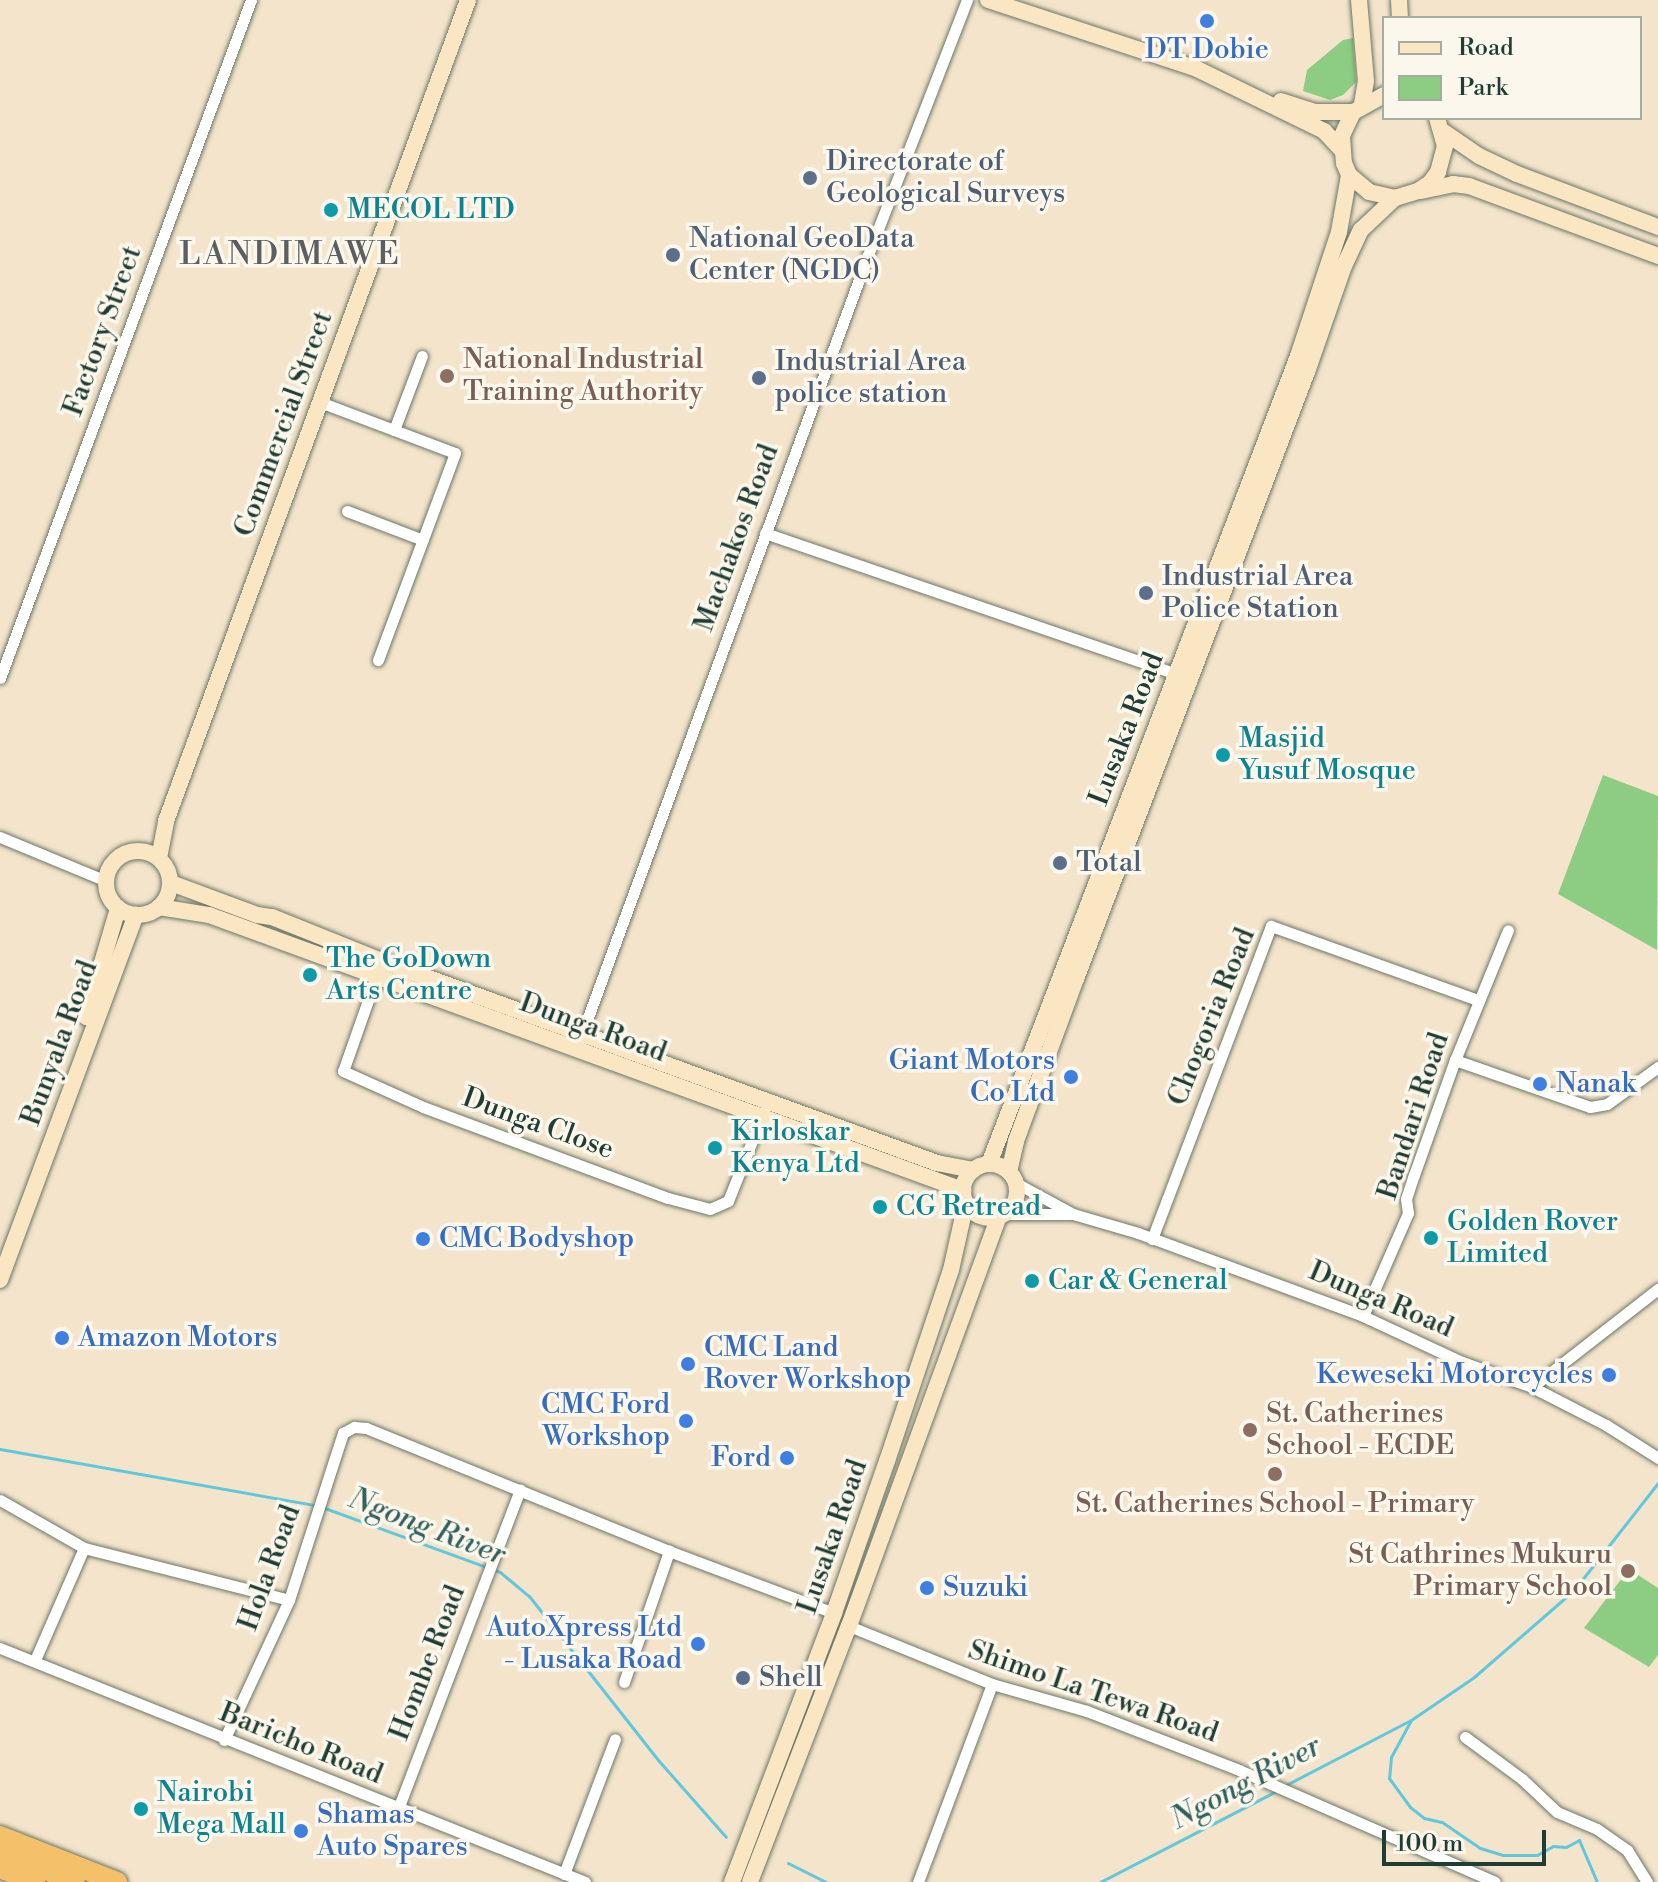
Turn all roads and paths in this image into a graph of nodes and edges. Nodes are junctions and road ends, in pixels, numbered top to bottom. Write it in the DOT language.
graph roads {
  1 [pos="251,0"];
  2 [pos="468,0"];
  3 [pos="967,0"];
  4 [pos="988,0"];
  5 [pos="1359,0"];
  6 [pos="1238,89"];
  7 [pos="1382,96"];
  8 [pos="1358,108"];
  9 [pos="1440,125"];
  10 [pos="1341,149"];
  11 [pos="1349,175"];
  12 [pos="1418,191"];
  13 [pos="1395,198"];
  14 [pos="1658,227"];
  15 [pos="1658,256"];
  16 [pos="422,356"];
  17 [pos="320,402"];
  18 [pos="394,430"];
  19 [pos="347,511"];
  20 [pos="765,533"];
  21 [pos="423,540"];
  22 [pos="378,660"];
  23 [pos="1176,674"];
  24 [pos="0,678"];
  25 [pos="166,821"];
  26 [pos="0,837"];
  27 [pos="139,851"];
  28 [pos="159,858"];
  29 [pos="106,881"];
  30 [pos="171,883"];
  31 [pos="159,907"];
  32 [pos="118,908"];
  33 [pos="136,915"];
  34 [pos="1508,930"];
  35 [pos="379,969"];
  36 [pos="1478,1000"];
  37 [pos="579,1043"];
  38 [pos="1455,1060"];
  39 [pos="1658,1067"];
  40 [pos="765,1108"];
  41 [pos="989,1164"];
  42 [pos="973,1170"];
  43 [pos="1013,1177"];
  44 [pos="964,1196"];
  45 [pos="1073,1214"];
  46 [pos="1002,1215"];
  47 [pos="1152,1239"];
  48 [pos="0,1248"];
  49 [pos="0,1280"];
  50 [pos="1658,1289"];
  51 [pos="1363,1316"];
  52 [pos="1532,1387"];
  53 [pos="1656,1456"];
  54 [pos="520,1489"];
  55 [pos="0,1500"];
  56 [pos="84,1548"];
  57 [pos="669,1551"];
  58 [pos="289,1600"];
  59 [pos="834,1613"];
  60 [pos="849,1626"];
  61 [pos="0,1648"];
  62 [pos="35,1660"];
  63 [pos="624,1682"];
  64 [pos="992,1684"];
  65 [pos="1465,1737"];
  66 [pos="615,1739"];
  67 [pos="224,1740"];
  68 [pos="398,1809"];
  69 [pos="0,1836"];
  70 [pos="0,1851"];
  71 [pos="0,1868"];
  72 [pos="564,1874"];
  73 [pos="0,1880"];
  74 [pos="6,1882"];
  75 [pos="35,1882"];
  76 [pos="75,1882"];
  77 [pos="117,1882"];
  78 [pos="585,1882"];
  79 [pos="732,1882"];
  80 [pos="750,1882"];
  81 [pos="918,1882"];
  82 [pos="1495,1882"];
  83 [pos="1647,1882"];
  1 -- 24 [label="street, Factory Street"];
  2 -- 17 [label="main road, Commercial Street"];
  3 -- 20 [label="street, Machakos Road"];
  4 -- 6 [label="main road"];
  5 -- 8 [label="main road"];
  6 -- 8 [label="main road"];
  6 -- 10 [label="main road"];
  7 -- 8 [label="main road"];
  8 -- 10 [label="main road"];
  9 -- 12 [label="main road"];
  9 -- 14 [label="main road"];
  10 -- 11 [label="main road"];
  11 -- 13 [label="main road"];
  11 -- 23 [label="main road, Lusaka Road"];
  12 -- 13 [label="main road"];
  12 -- 15 [label="main road"];
  13 -- 43 [label="main road, Lusaka Road"];
  16 -- 18 [label="street"];
  17 -- 18 [label="street"];
  17 -- 25 [label="main road, Commercial Street"];
  18 -- 21 [label="street"];
  19 -- 21 [label="street"];
  20 -- 23 [label="street"];
  20 -- 37 [label="street, Machakos Road"];
  21 -- 22 [label="street"];
  23 -- 41 [label="main road, Lusaka Road"];
  25 -- 27 [label="main road, Commercial Street"];
  25 -- 28 [label="main road, Commercial Street"];
  26 -- 29 [label="street"];
  27 -- 28 [label="main road"];
  27 -- 29 [label="main road"];
  28 -- 30 [label="main road"];
  29 -- 32 [label="main road"];
  30 -- 31 [label="main road"];
  30 -- 35 [label="main road, Dunga Road"];
  31 -- 33 [label="main road"];
  31 -- 35 [label="main road, Dunga Road"];
  32 -- 33 [label="main road"];
  32 -- 48 [label="main road, Bunyala Road"];
  33 -- 49 [label="main road, Bunyala Road"];
  34 -- 36 [label="street, Bandari Road"];
  35 -- 37 [label="main road, Dunga Road"];
  35 -- 40 [label="street, Dunga Close"];
  36 -- 38 [label="street, Bandari Road"];
  36 -- 47 [label="street, Chogoria Road"];
  37 -- 40 [label="main road, Dunga Road"];
  38 -- 39 [label="street"];
  38 -- 51 [label="street, Bandari Road"];
  40 -- 42 [label="main road, Dunga Road"];
  40 -- 44 [label="main road, Dunga Road"];
  41 -- 42 [label="main road"];
  41 -- 43 [label="main road"];
  42 -- 44 [label="main road"];
  43 -- 45 [label="street, Dunga Road"];
  43 -- 46 [label="main road"];
  44 -- 46 [label="main road"];
  44 -- 59 [label="main road, Lusaka Road"];
  45 -- 46 [label="street, Dunga Road"];
  45 -- 47 [label="street, Dunga Road"];
  46 -- 60 [label="main road, Lusaka Road"];
  47 -- 51 [label="street, Dunga Road"];
  50 -- 52 [label="street"];
  51 -- 52 [label="street, Dunga Road"];
  52 -- 53 [label="street, Dunga Road"];
  54 -- 57 [label="street"];
  54 -- 58 [label="street, Hola Road"];
  54 -- 68 [label="street, Hombe Road"];
  55 -- 56 [label="street"];
  56 -- 58 [label="street"];
  56 -- 62 [label="street"];
  57 -- 59 [label="street"];
  57 -- 63 [label="street"];
  58 -- 67 [label="street, Hola Road"];
  59 -- 79 [label="main road, Lusaka Road"];
  60 -- 64 [label="street, Shimo La Tewa Road"];
  60 -- 80 [label="main road, Lusaka Road"];
  61 -- 62 [label="street, Baricho Road"];
  62 -- 67 [label="street, Baricho Road"];
  64 -- 81 [label="street"];
  64 -- 82 [label="street, Shimo La Tewa Road"];
  65 -- 83 [label="street"];
  66 -- 72 [label="street"];
  67 -- 68 [label="street, Baricho Road"];
  68 -- 72 [label="street, Baricho Road"];
  69 -- 77 [label="highway"];
  70 -- 76 [label="highway"];
  71 -- 75 [label="highway"];
  72 -- 78 [label="street, Baricho Road"];
  73 -- 74 [label="highway"];
}
